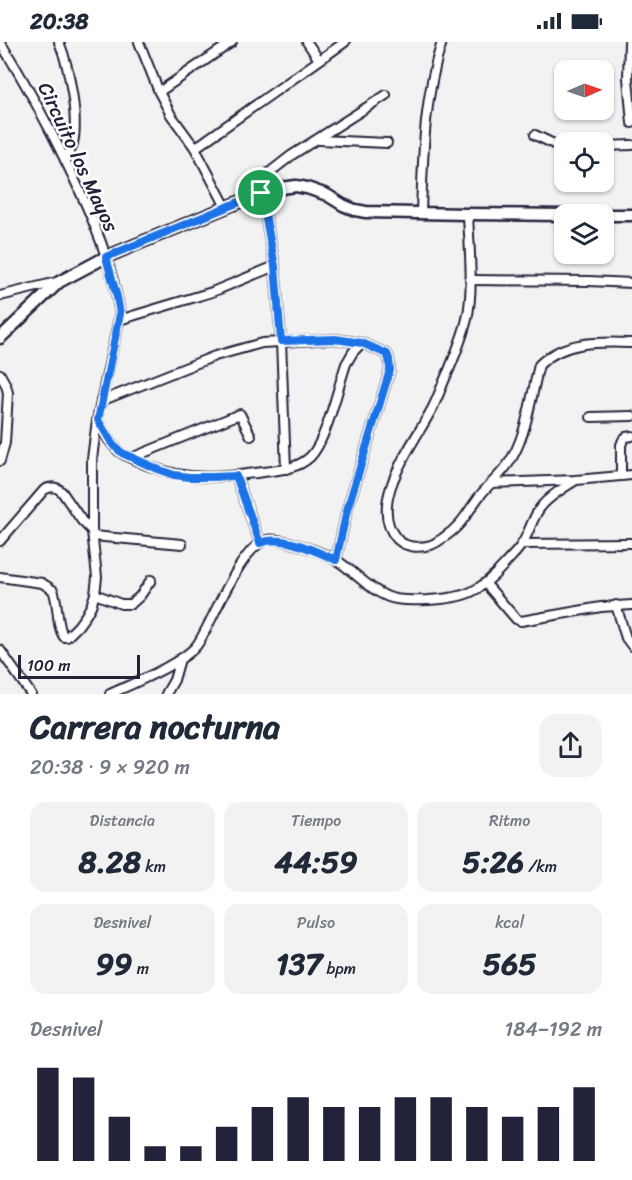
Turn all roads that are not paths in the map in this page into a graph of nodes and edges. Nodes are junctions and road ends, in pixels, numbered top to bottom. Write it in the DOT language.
graph roads {
  1 [pos="0,42"];
  2 [pos="59,42"];
  3 [pos="139,42"];
  4 [pos="232,42"];
  5 [pos="307,42"];
  6 [pos="345,42"];
  7 [pos="442,42"];
  8 [pos="629,42"];
  9 [pos="319,60"];
  10 [pos="159,92"];
  11 [pos="386,95"];
  12 [pos="632,123"];
  13 [pos="535,135"];
  14 [pos="317,140"];
  15 [pos="387,143"];
  16 [pos="554,144"];
  17 [pos="614,146"];
  18 [pos="632,146"];
  19 [pos="195,148"];
  20 [pos="65,160"];
  21 [pos="261,193"];
  22 [pos="242,201"];
  23 [pos="226,207"];
  24 [pos="421,213"];
  25 [pos="468,214"];
  26 [pos="554,215"];
  27 [pos="614,215"];
  28 [pos="632,215"];
  29 [pos="106,257"];
  30 [pos="275,266"];
  31 [pos="470,280"];
  32 [pos="59,282"];
  33 [pos="632,283"];
  34 [pos="0,296"];
  35 [pos="119,320"];
  36 [pos="0,338"];
  37 [pos="281,341"];
  38 [pos="362,343"];
  39 [pos="632,343"];
  40 [pos="0,374"];
  41 [pos="101,401"];
  42 [pos="632,416"];
  43 [pos="591,417"];
  44 [pos="98,420"];
  45 [pos="251,436"];
  46 [pos="632,436"];
  47 [pos="131,458"];
  48 [pos="0,461"];
  49 [pos="286,469"];
  50 [pos="632,475"];
  51 [pos="236,476"];
  52 [pos="621,476"];
  53 [pos="576,480"];
  54 [pos="492,483"];
  55 [pos="93,533"];
  56 [pos="0,541"];
  57 [pos="260,543"];
  58 [pos="632,543"];
  59 [pos="182,544"];
  60 [pos="522,544"];
  61 [pos="336,560"];
  62 [pos="0,577"];
  63 [pos="151,580"];
  64 [pos="486,584"];
  65 [pos="95,594"];
  66 [pos="616,605"];
  67 [pos="632,605"];
  68 [pos="632,646"];
  69 [pos="0,650"];
  70 [pos="180,659"];
  71 [pos="31,694"];
  72 [pos="110,694"];
  73 [pos="166,694"];
  1 -- 20 [label="street, Circuito los Mayos"];
  2 -- 20 [label="street"];
  3 -- 10 [label="street"];
  4 -- 10 [label="street"];
  5 -- 9 [label="street"];
  6 -- 9 [label="street"];
  7 -- 24 [label="street"];
  8 -- 12 [label="street"];
  9 -- 19 [label="street"];
  10 -- 19 [label="street"];
  11 -- 14 [label="street"];
  13 -- 16 [label="street"];
  14 -- 15 [label="street"];
  14 -- 22 [label="street"];
  17 -- 18 [label="street"];
  19 -- 23 [label="street"];
  20 -- 29 [label="street, Circuito los Mayos"];
  21 -- 22 [label="street"];
  21 -- 24 [label="street"];
  21 -- 30 [label="street"];
  22 -- 23 [label="street"];
  23 -- 29 [label="street"];
  24 -- 25 [label="street"];
  25 -- 26 [label="street"];
  25 -- 31 [label="street"];
  27 -- 28 [label="street"];
  29 -- 32 [label="street"];
  29 -- 35 [label="street, Circuito los Mayos"];
  30 -- 35 [label="street"];
  30 -- 37 [label="street"];
  31 -- 33 [label="street"];
  31 -- 54 [label="street"];
  32 -- 34 [label="street"];
  32 -- 36 [label="street"];
  35 -- 41 [label="street, Circuito los Mayos"];
  37 -- 38 [label="street"];
  37 -- 41 [label="street"];
  37 -- 49 [label="street"];
  38 -- 49 [label="street"];
  38 -- 61 [label="street"];
  39 -- 54 [label="street"];
  40 -- 48 [label="street"];
  41 -- 44 [label="street, Circuito los Mayos"];
  42 -- 43 [label="street"];
  44 -- 47 [label="street"];
  44 -- 55 [label="street, Circuito los Mayos"];
  45 -- 47 [label="street"];
  46 -- 52 [label="street"];
  47 -- 51 [label="street"];
  49 -- 51 [label="street"];
  50 -- 52 [label="street"];
  51 -- 57 [label="street"];
  52 -- 53 [label="street"];
  53 -- 54 [label="street"];
  53 -- 60 [label="street"];
  55 -- 56 [label="street"];
  55 -- 59 [label="street"];
  55 -- 65 [label="street, Circuito los Mayos"];
  57 -- 61 [label="street"];
  57 -- 70 [label="street"];
  58 -- 60 [label="street"];
  60 -- 64 [label="street"];
  61 -- 64 [label="street"];
  62 -- 65 [label="street"];
  63 -- 65 [label="street"];
  64 -- 66 [label="street"];
  66 -- 67 [label="street"];
  66 -- 68 [label="street"];
  69 -- 71 [label="street"];
  70 -- 72 [label="street"];
  70 -- 73 [label="street"];
}
